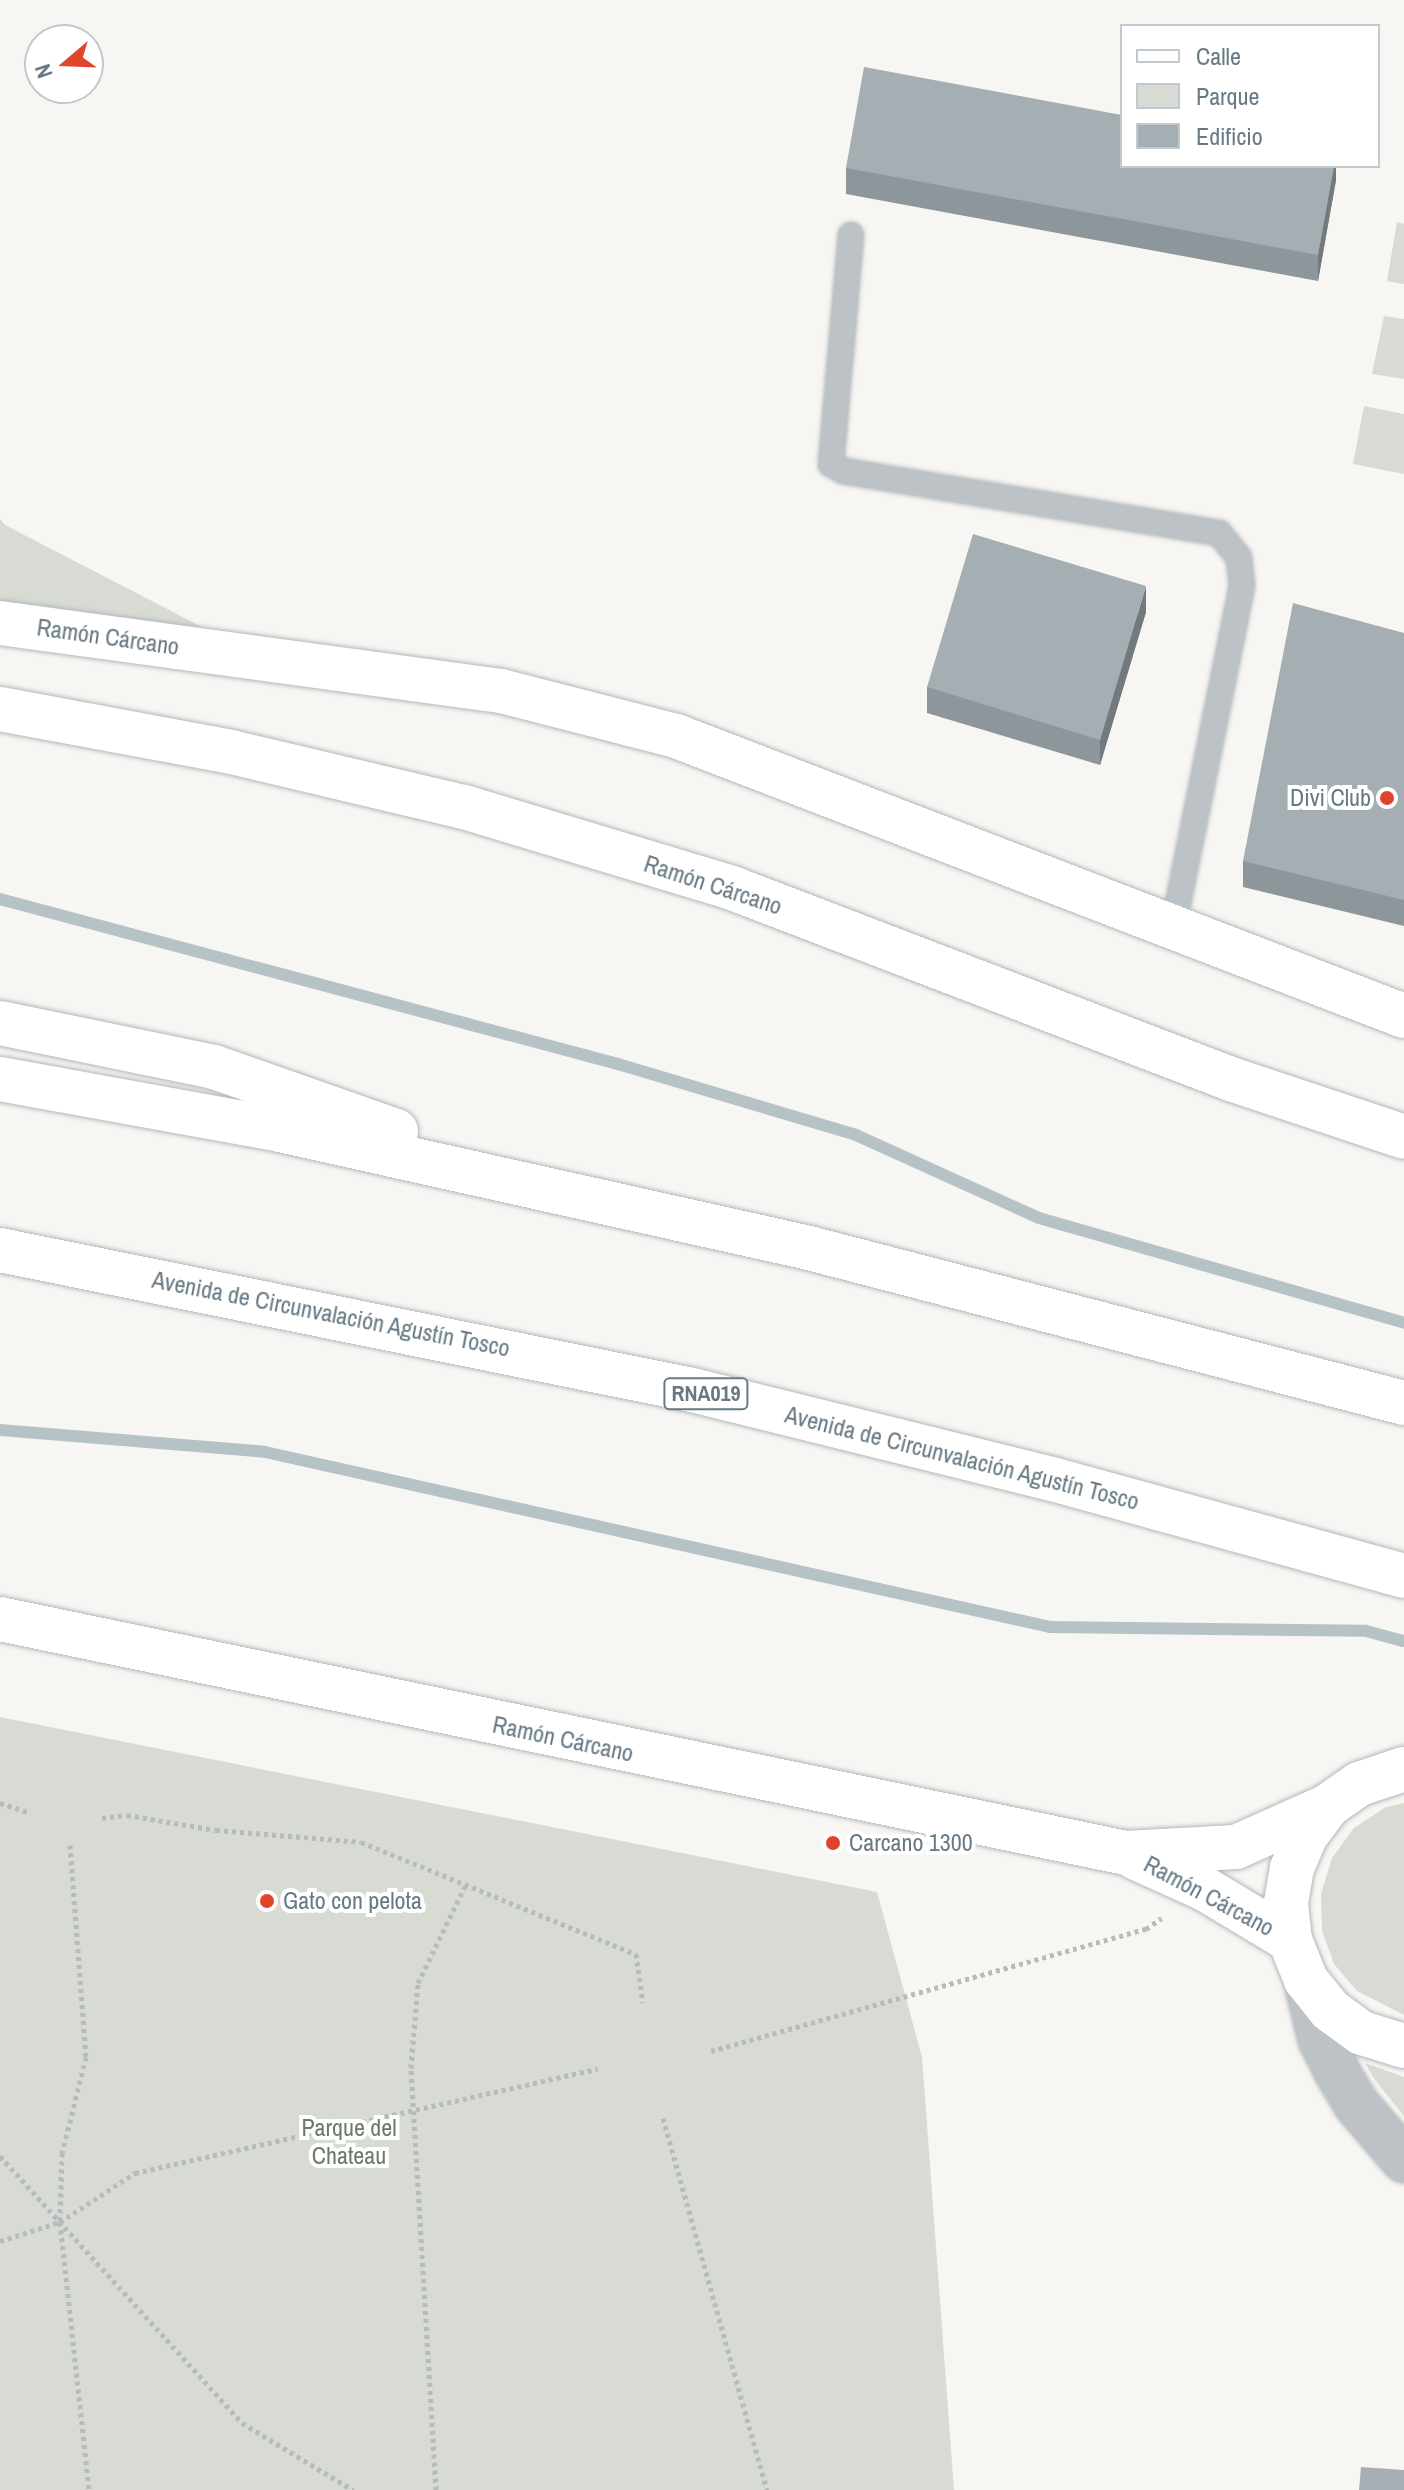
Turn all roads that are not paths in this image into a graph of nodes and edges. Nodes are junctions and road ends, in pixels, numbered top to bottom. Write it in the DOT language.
graph roads {
  1 [pos="851,235"];
  2 [pos="0,623"];
  3 [pos="0,709"];
  4 [pos="1173,927"];
  5 [pos="1404,1016"];
  6 [pos="0,1023"];
  7 [pos="0,1079"];
  8 [pos="1404,1137"];
  9 [pos="575,1195"];
  10 [pos="0,1250"];
  11 [pos="0,1266"];
  12 [pos="96,1268"];
  13 [pos="1404,1403"];
  14 [pos="1404,1576"];
  15 [pos="0,1619"];
  16 [pos="1404,1769"];
  17 [pos="1328,1806"];
  18 [pos="1126,1853"];
  19 [pos="1290,1940"];
  20 [pos="1306,1980"];
  21 [pos="1404,2046"];
  22 [pos="1404,2160"];
  1 -- 4 [label="lane"];
  2 -- 4 [label="main road, Ramón Cárcano"];
  3 -- 8 [label="main road, Ramón Cárcano"];
  4 -- 5 [label="main road, Ramón Cárcano"];
  6 -- 9 [label="main road"];
  7 -- 9 [label="main road"];
  9 -- 13 [label="main road"];
  10 -- 12 [label="main road, Avenida de Circunvalación Agustín Tosco / RNA019"];
  11 -- 12 [label="main road"];
  12 -- 14 [label="main road, Avenida de Circunvalación Agustín Tosco / RNA019"];
  15 -- 18 [label="main road, Ramón Cárcano"];
  16 -- 17 [label="main road"];
  17 -- 18 [label="main road, Ramón Cárcano"];
  17 -- 19 [label="main road"];
  18 -- 19 [label="main road, Ramón Cárcano"];
  19 -- 20 [label="main road"];
  20 -- 21 [label="main road"];
  20 -- 22 [label="street"];
}
